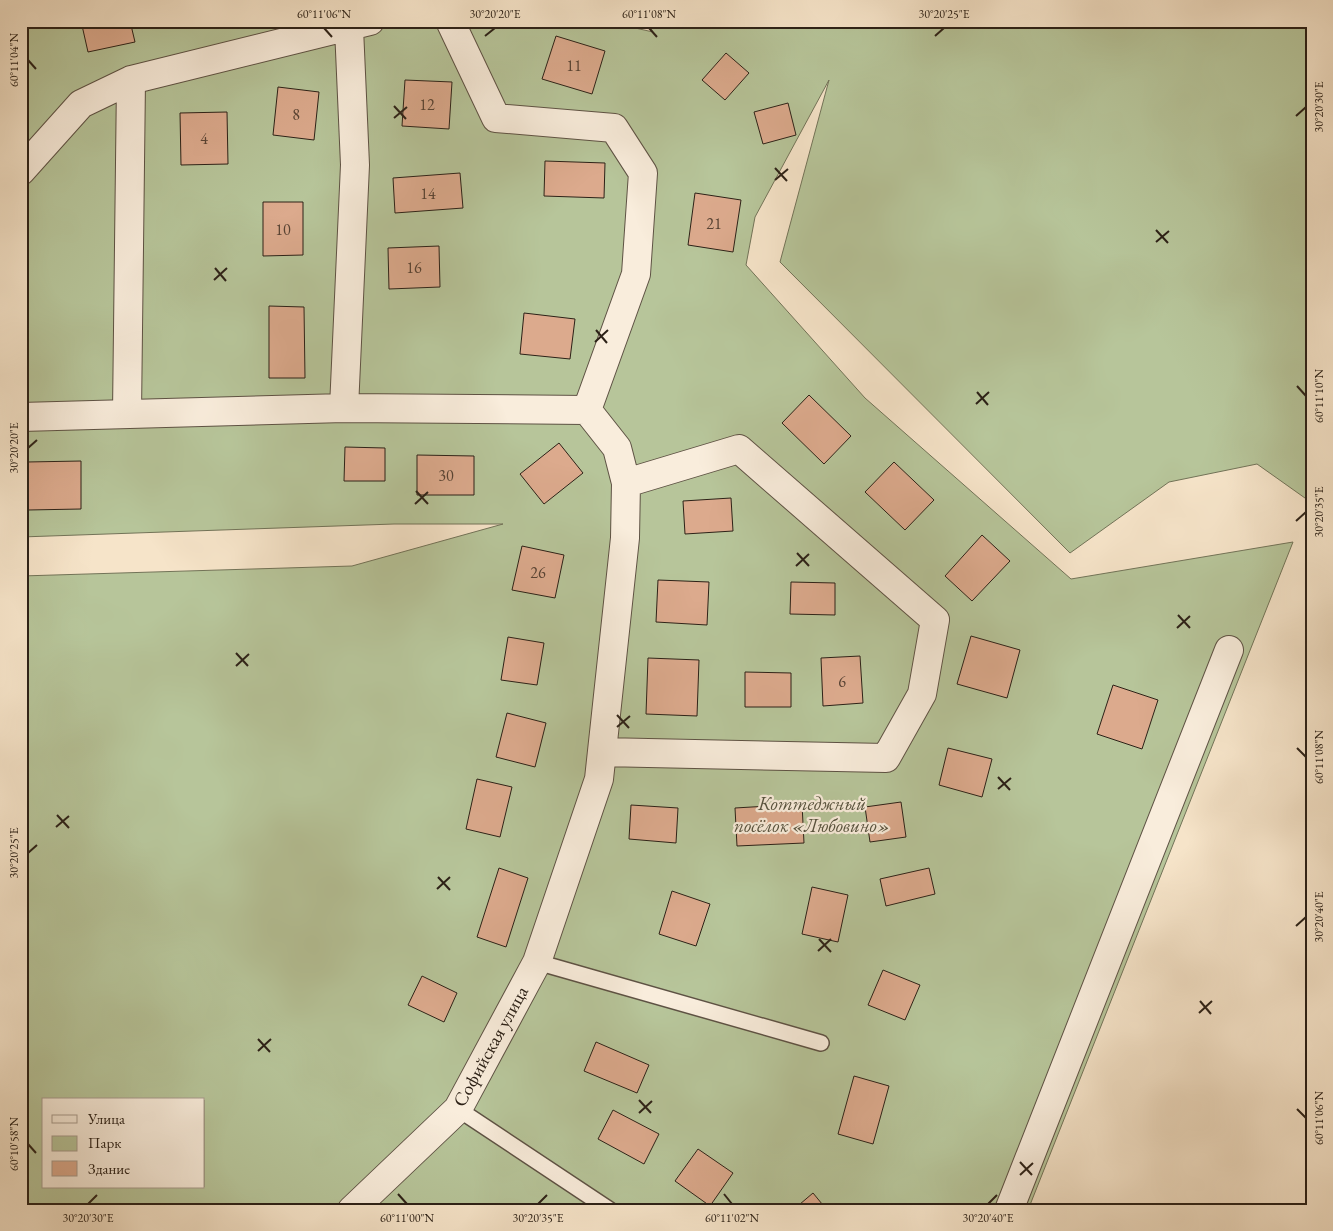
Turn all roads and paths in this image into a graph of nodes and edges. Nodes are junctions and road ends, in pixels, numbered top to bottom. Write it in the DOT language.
graph roads {
  1 [pos="450,21"];
  2 [pos="360,24"];
  3 [pos="131,80"];
  4 [pos="21,171"];
  5 [pos="344,408"];
  6 [pos="587,410"];
  7 [pos="127,413"];
  8 [pos="21,417"];
  9 [pos="626,483"];
  10 [pos="1228,650"];
  11 [pos="602,752"];
  12 [pos="536,962"];
  13 [pos="821,1043"];
  14 [pos="458,1109"];
  15 [pos="352,1210"];
  16 [pos="610,1210"];
  17 [pos="1009,1210"];
  1 -- 6 [label="street"];
  2 -- 3 [label="street"];
  2 -- 5 [label="street"];
  3 -- 4 [label="street"];
  3 -- 7 [label="street"];
  5 -- 6 [label="street"];
  5 -- 7 [label="street"];
  6 -- 9 [label="street, Софийская улица"];
  7 -- 8 [label="street"];
  9 -- 11 [label="street, Софийская улица"];
  9 -- 11 [label="street"];
  10 -- 17 [label="street"];
  11 -- 12 [label="street, Софийская улица"];
  12 -- 13 [label="lane"];
  12 -- 14 [label="street, Софийская улица"];
  14 -- 15 [label="street, Софийская улица"];
  14 -- 16 [label="lane"];
}
